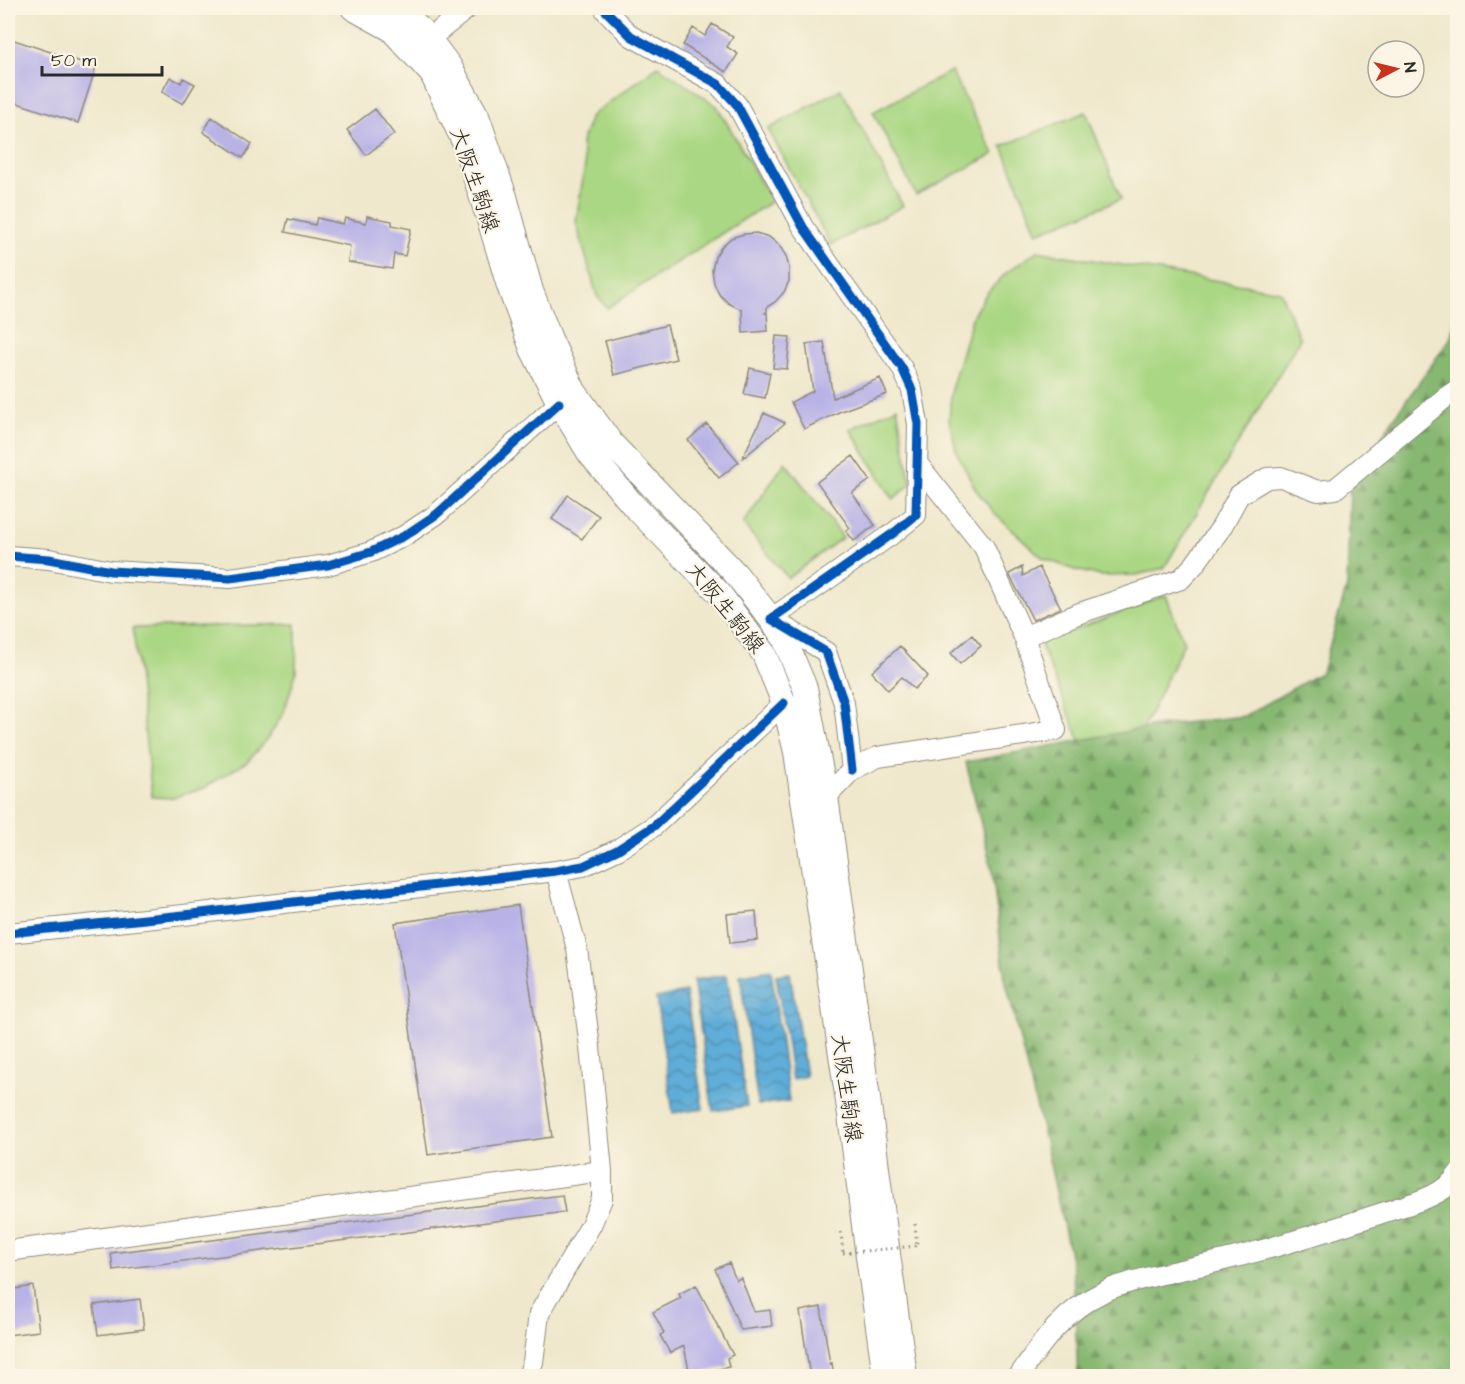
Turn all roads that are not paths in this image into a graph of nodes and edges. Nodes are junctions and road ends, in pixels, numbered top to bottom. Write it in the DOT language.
graph roads {
  1 [pos="353,8"];
  2 [pos="397,8"];
  3 [pos="468,8"];
  4 [pos="604,8"];
  5 [pos="429,39"];
  6 [pos="1458,389"];
  7 [pos="558,403"];
  8 [pos="917,464"];
  9 [pos="8,556"];
  10 [pos="771,619"];
  11 [pos="1024,637"];
  12 [pos="784,703"];
  13 [pos="852,770"];
  14 [pos="826,797"];
  15 [pos="556,871"];
  16 [pos="8,933"];
  17 [pos="602,1172"];
  18 [pos="1458,1174"];
  19 [pos="8,1251"];
  20 [pos="528,1377"];
  21 [pos="885,1377"];
  22 [pos="905,1377"];
  23 [pos="1019,1377"];
  1 -- 7 [label="main road, 大阪生駒線"];
  2 -- 5 [label="main road, 大阪生駒線"];
  3 -- 5 [label="street"];
  4 -- 8 [label="street"];
  5 -- 10 [label="main road, 大阪生駒線"];
  6 -- 11 [label="street"];
  7 -- 9 [label="street"];
  7 -- 12 [label="main road, 大阪生駒線"];
  8 -- 10 [label="street"];
  8 -- 11 [label="street"];
  10 -- 13 [label="street"];
  10 -- 14 [label="main road, 大阪生駒線"];
  11 -- 13 [label="street"];
  12 -- 15 [label="street"];
  12 -- 21 [label="main road, 大阪生駒線"];
  13 -- 14 [label="street"];
  14 -- 22 [label="main road, 大阪生駒線"];
  15 -- 16 [label="street"];
  15 -- 17 [label="street"];
  17 -- 19 [label="street"];
  17 -- 20 [label="street"];
  18 -- 23 [label="street"];
}
